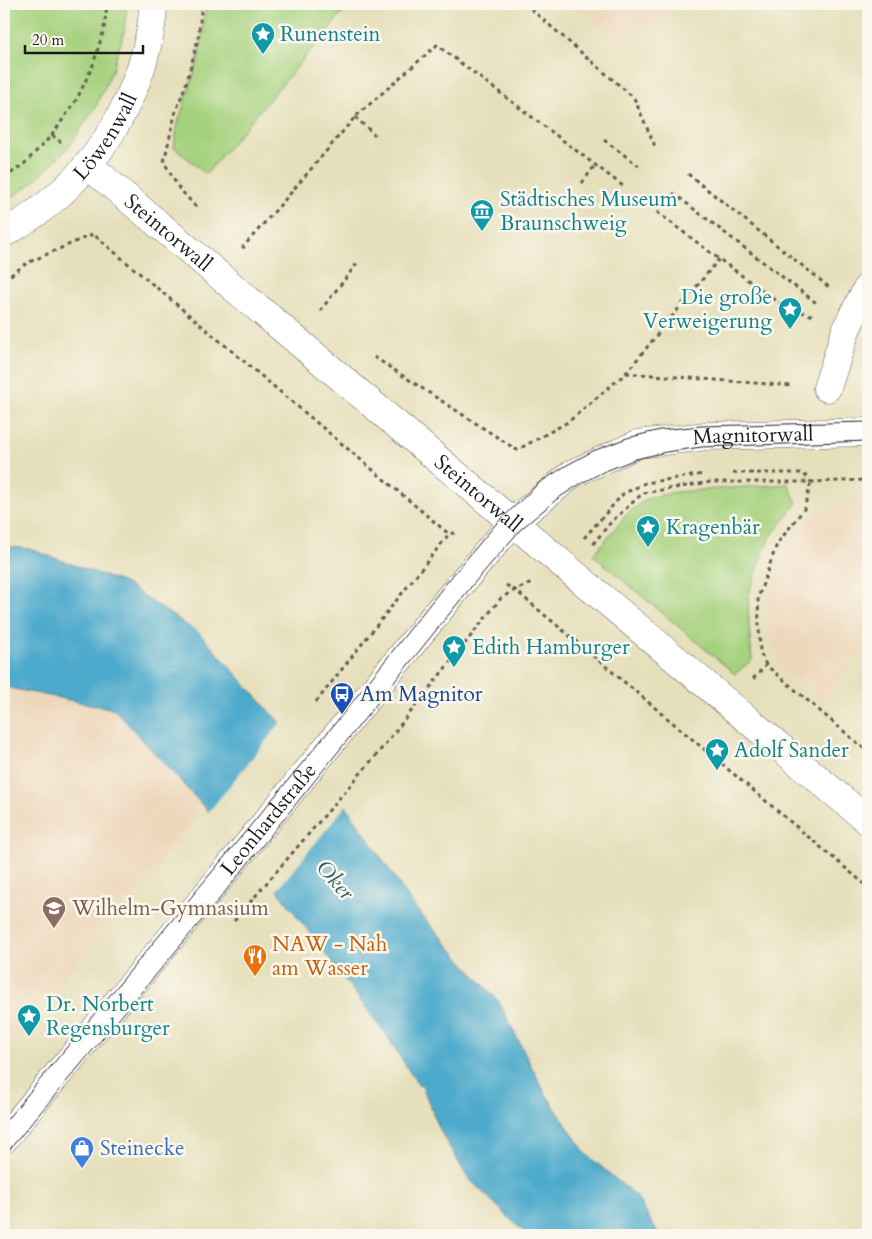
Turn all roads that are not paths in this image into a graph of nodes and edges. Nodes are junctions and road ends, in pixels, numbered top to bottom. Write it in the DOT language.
graph roads {
  1 [pos="153,4"];
  2 [pos="88,165"];
  3 [pos="4,232"];
  4 [pos="857,307"];
  5 [pos="827,388"];
  6 [pos="868,432"];
  7 [pos="513,522"];
  8 [pos="868,821"];
  9 [pos="4,1138"];
  1 -- 2 [label="street, Löwenwall"];
  2 -- 3 [label="street, Löwenwall"];
  2 -- 7 [label="street, Steintorwall"];
  4 -- 5 [label="street"];
  6 -- 7 [label="street, Magnitorwall"];
  7 -- 8 [label="street, Steintorwall"];
  7 -- 9 [label="street, Leonhardstraße"];
}
